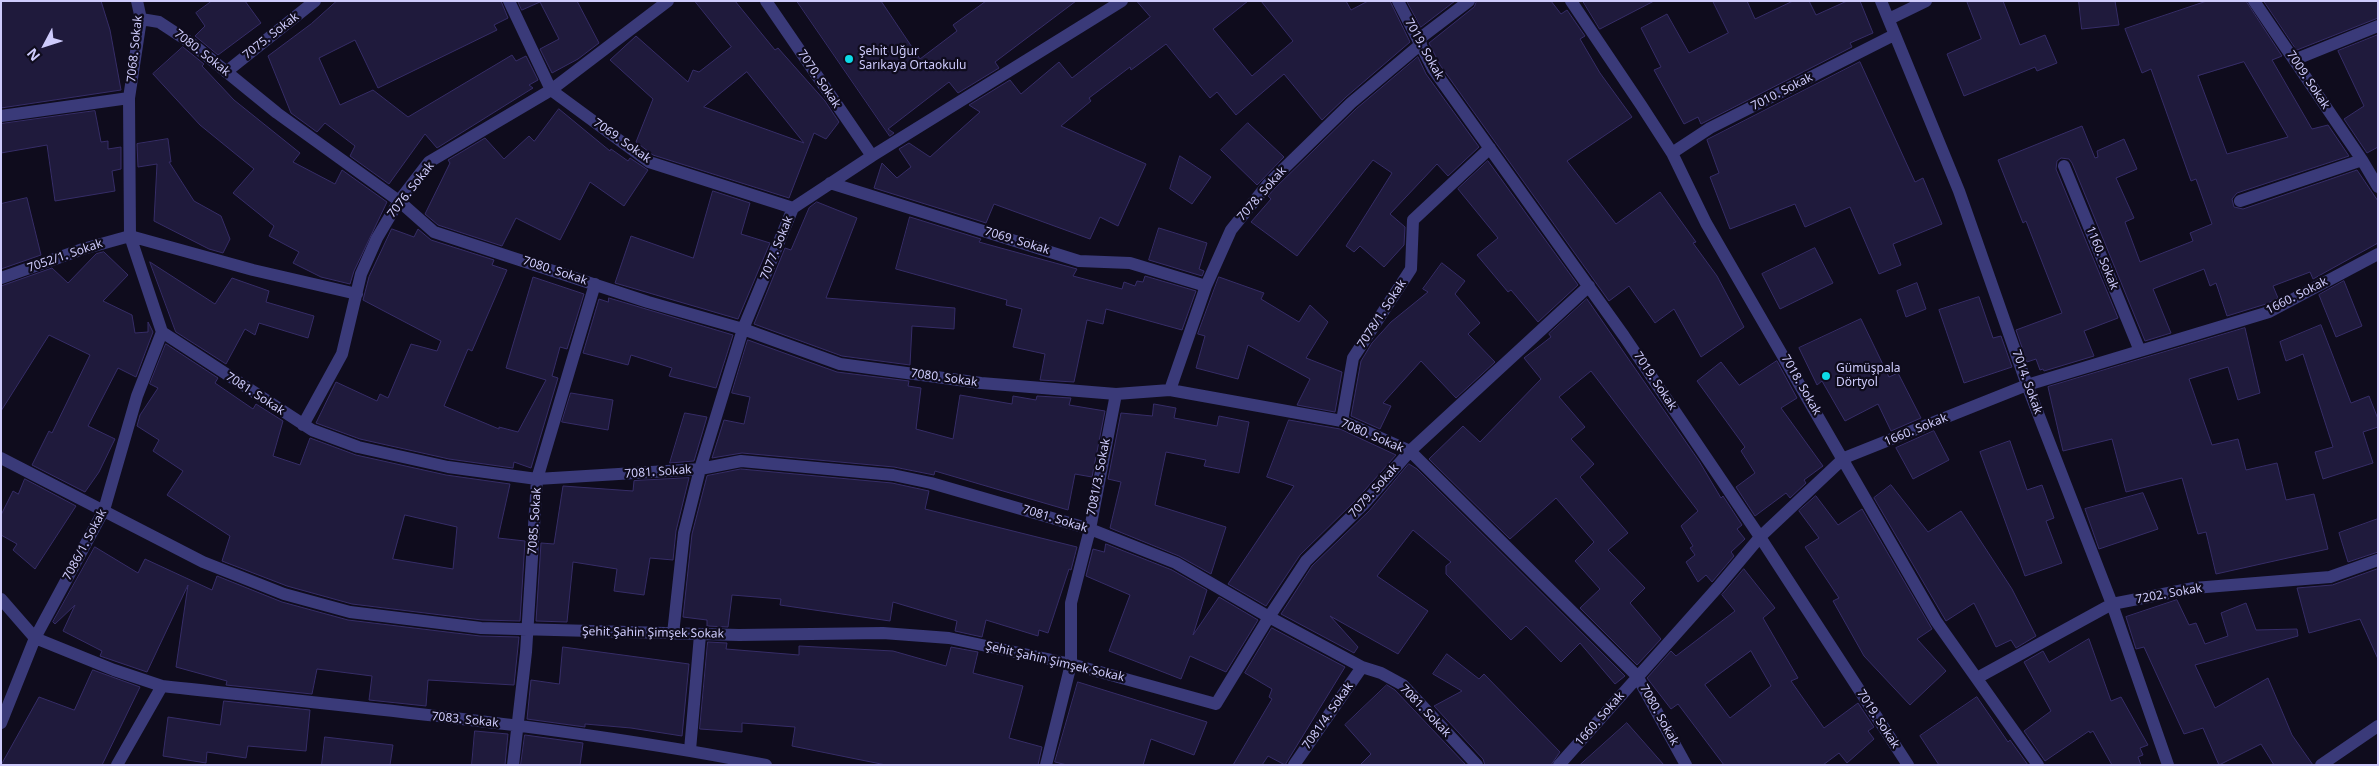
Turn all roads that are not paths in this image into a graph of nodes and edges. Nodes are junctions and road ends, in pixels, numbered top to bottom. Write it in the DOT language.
graph roads {
  1 [pos="138,1"];
  2 [pos="315,1"];
  3 [pos="509,1"];
  4 [pos="668,1"];
  5 [pos="766,1"];
  6 [pos="1122,1"];
  7 [pos="1398,1"];
  8 [pos="1469,1"];
  9 [pos="1571,1"];
  10 [pos="1881,1"];
  11 [pos="1926,1"];
  12 [pos="2254,1"];
  13 [pos="140,19"];
  14 [pos="1889,20"];
  15 [pos="2378,26"];
  16 [pos="1894,35"];
  17 [pos="1420,41"];
  18 [pos="2294,60"];
  19 [pos="226,72"];
  20 [pos="551,90"];
  21 [pos="129,98"];
  22 [pos="1,116"];
  23 [pos="1490,148"];
  24 [pos="1672,153"];
  25 [pos="872,156"];
  26 [pos="2362,160"];
  27 [pos="2064,166"];
  28 [pos="830,183"];
  29 [pos="2378,187"];
  30 [pos="2240,201"];
  31 [pos="399,202"];
  32 [pos="793,208"];
  33 [pos="130,236"];
  34 [pos="2378,254"];
  35 [pos="1,278"];
  36 [pos="595,284"];
  37 [pos="1206,286"];
  38 [pos="1589,286"];
  39 [pos="356,294"];
  40 [pos="744,330"];
  41 [pos="162,332"];
  42 [pos="2140,351"];
  43 [pos="2028,385"];
  44 [pos="1170,390"];
  45 [pos="1116,394"];
  46 [pos="1342,421"];
  47 [pos="303,425"];
  48 [pos="1410,451"];
  49 [pos="1,458"];
  50 [pos="1844,458"];
  51 [pos="700,469"];
  52 [pos="537,479"];
  53 [pos="104,510"];
  54 [pos="1090,529"];
  55 [pos="1760,537"];
  56 [pos="2378,560"];
  57 [pos="1,599"];
  58 [pos="2112,604"];
  59 [pos="1269,617"];
  60 [pos="528,630"];
  61 [pos="673,634"];
  62 [pos="700,635"];
  63 [pos="35,638"];
  64 [pos="1071,664"];
  65 [pos="1362,667"];
  66 [pos="1637,676"];
  67 [pos="1977,678"];
  68 [pos="162,686"];
  69 [pos="1216,704"];
  70 [pos="1,723"];
  71 [pos="518,726"];
  72 [pos="2378,726"];
  73 [pos="690,750"];
  74 [pos="117,765"];
  75 [pos="513,765"];
  76 [pos="766,765"];
  77 [pos="1046,765"];
  78 [pos="1294,765"];
  79 [pos="1477,765"];
  80 [pos="1559,765"];
  81 [pos="1686,765"];
  82 [pos="1908,765"];
  83 [pos="2038,765"];
  84 [pos="2168,765"];
  85 [pos="2321,765"];
  1 -- 13 [label="street, 7068. Sokak"];
  2 -- 19 [label="street, 7075. Sokak"];
  3 -- 20 [label="street, 7069. Sokak"];
  4 -- 20 [label="street, 7076. Sokak"];
  5 -- 25 [label="street, 7070. Sokak"];
  6 -- 25 [label="street, 7077. Sokak"];
  7 -- 17 [label="street, 7019. Sokak"];
  8 -- 17 [label="street, 7078. Sokak"];
  9 -- 24 [label="street, 7018. Sokak"];
  10 -- 14 [label="street, 7014. Sokak"];
  11 -- 14 [label="street"];
  12 -- 18 [label="street, 7009. Sokak"];
  13 -- 19 [label="street, 7080. Sokak"];
  13 -- 21 [label="street, 7068. Sokak"];
  14 -- 16 [label="street, 7014. Sokak"];
  15 -- 18 [label="street"];
  16 -- 24 [label="street, 7010. Sokak"];
  16 -- 43 [label="street, 7014. Sokak"];
  17 -- 23 [label="street, 7019. Sokak"];
  17 -- 37 [label="street, 7078. Sokak"];
  18 -- 26 [label="street, 7009. Sokak"];
  19 -- 31 [label="street, 7080. Sokak"];
  20 -- 31 [label="street, 7076. Sokak"];
  20 -- 32 [label="street, 7069. Sokak"];
  21 -- 22 [label="street"];
  21 -- 33 [label="street"];
  23 -- 38 [label="street, 7019. Sokak"];
  23 -- 46 [label="street, 7078/1. Sokak"];
  24 -- 50 [label="street, 7018. Sokak"];
  25 -- 28 [label="street, 7077. Sokak"];
  26 -- 29 [label="street, 7009. Sokak"];
  26 -- 30 [label="street"];
  27 -- 42 [label="street, 1160. Sokak"];
  28 -- 32 [label="street, 7077. Sokak"];
  28 -- 37 [label="street, 7069. Sokak"];
  31 -- 36 [label="street, 7080. Sokak"];
  31 -- 39 [label="street, 7076. Sokak"];
  32 -- 40 [label="street, 7077. Sokak"];
  33 -- 35 [label="street, 7052/1. Sokak"];
  33 -- 39 [label="street"];
  33 -- 41 [label="street"];
  34 -- 42 [label="street, 1660. Sokak"];
  36 -- 40 [label="street, 7080. Sokak"];
  36 -- 52 [label="street, 7085. Sokak"];
  37 -- 44 [label="street, 7078. Sokak"];
  38 -- 48 [label="street, 7079. Sokak"];
  38 -- 55 [label="street, 7019. Sokak"];
  39 -- 47 [label="street, 7076. Sokak"];
  40 -- 45 [label="street, 7080. Sokak"];
  40 -- 51 [label="street, 7077. Sokak"];
  41 -- 47 [label="street, 7081. Sokak"];
  41 -- 53 [label="street, 7086/1. Sokak"];
  42 -- 43 [label="street, 1660. Sokak"];
  43 -- 50 [label="street, 1660. Sokak"];
  43 -- 58 [label="street, 7014. Sokak"];
  44 -- 45 [label="street, 7080. Sokak"];
  44 -- 46 [label="street, 7080. Sokak"];
  45 -- 54 [label="street, 7081/3. Sokak"];
  46 -- 48 [label="street, 7080. Sokak"];
  47 -- 52 [label="street, 7081. Sokak"];
  48 -- 59 [label="street, 7079. Sokak"];
  48 -- 66 [label="street, 7080. Sokak"];
  49 -- 53 [label="street, Şehit Şahin Şimşek Sokak"];
  50 -- 55 [label="street, 1660. Sokak"];
  50 -- 67 [label="street, 7018. Sokak"];
  51 -- 52 [label="street, 7081. Sokak"];
  51 -- 54 [label="street, 7081. Sokak"];
  51 -- 61 [label="street, 7077. Sokak"];
  52 -- 60 [label="street, 7085. Sokak"];
  53 -- 60 [label="street, Şehit Şahin Şimşek Sokak"];
  53 -- 63 [label="street, 7086/1. Sokak"];
  54 -- 59 [label="street, 7081. Sokak"];
  54 -- 64 [label="street, 7081/3. Sokak"];
  55 -- 66 [label="street, 1660. Sokak"];
  55 -- 82 [label="street, 7019. Sokak"];
  56 -- 58 [label="street, 7202. Sokak"];
  57 -- 63 [label="street, 7083. Sokak"];
  58 -- 67 [label="street, 7202. Sokak"];
  58 -- 84 [label="street, 7014. Sokak"];
  59 -- 65 [label="street, 7081. Sokak"];
  59 -- 69 [label="street, 7079. Sokak"];
  60 -- 61 [label="street, Şehit Şahin Şimşek Sokak"];
  60 -- 71 [label="street, 7085. Sokak"];
  61 -- 62 [label="street, Şehit Şahin Şimşek Sokak"];
  62 -- 64 [label="street, Şehit Şahin Şimşek Sokak"];
  62 -- 73 [label="street"];
  63 -- 68 [label="street, 7083. Sokak"];
  63 -- 70 [label="street, 7086/1. Sokak"];
  64 -- 69 [label="street, Şehit Şahin Şimşek Sokak"];
  64 -- 77 [label="street, 7081/3. Sokak"];
  65 -- 78 [label="street, 7081/4. Sokak"];
  65 -- 79 [label="street, 7081. Sokak"];
  66 -- 80 [label="street, 1660. Sokak"];
  66 -- 81 [label="street, 7080. Sokak"];
  67 -- 83 [label="street, 7018. Sokak"];
  68 -- 71 [label="street, 7083. Sokak"];
  68 -- 74 [label="street"];
  71 -- 73 [label="street, 7083. Sokak"];
  71 -- 75 [label="street, 7085. Sokak"];
  72 -- 85 [label="street"];
  73 -- 76 [label="street, 7083. Sokak"];
}
